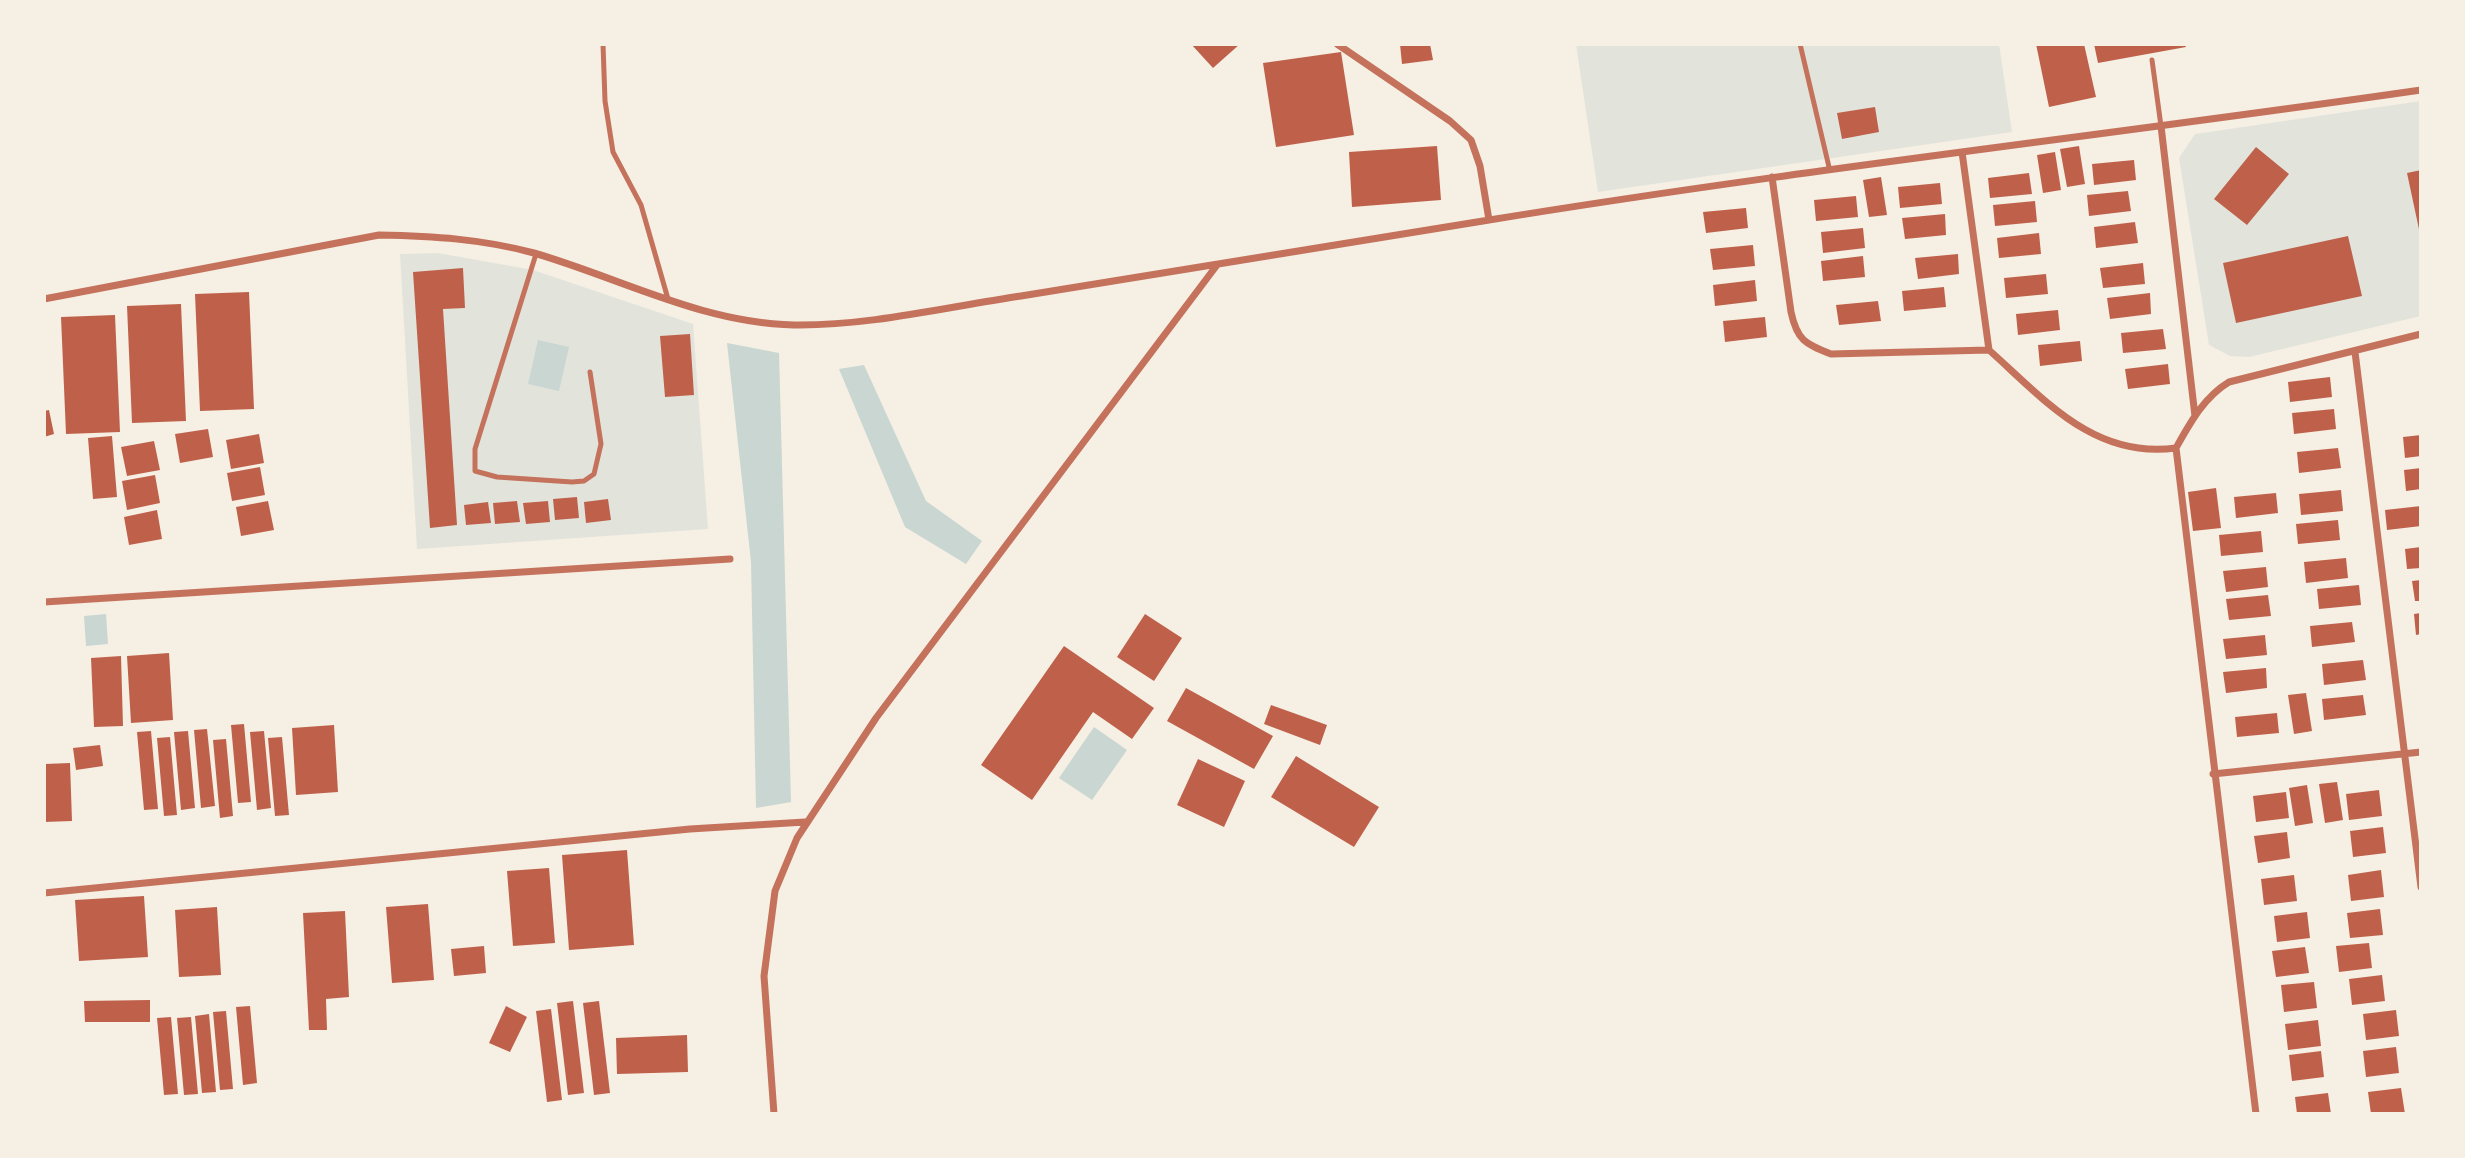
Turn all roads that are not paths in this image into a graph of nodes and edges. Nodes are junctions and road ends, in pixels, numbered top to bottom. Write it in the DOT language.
graph roads {
  1 [pos="603,44"];
  2 [pos="1337,44"];
  3 [pos="1800,44"];
  4 [pos="2152,60"];
  5 [pos="2421,90"];
  6 [pos="2161,126"];
  7 [pos="1962,152"];
  8 [pos="1829,167"];
  9 [pos="1773,177"];
  10 [pos="1489,219"];
  11 [pos="536,254"];
  12 [pos="1217,265"];
  13 [pos="44,299"];
  14 [pos="668,299"];
  15 [pos="2421,334"];
  16 [pos="1989,350"];
  17 [pos="2355,352"];
  18 [pos="590,372"];
  19 [pos="2195,415"];
  20 [pos="2176,448"];
  21 [pos="730,559"];
  22 [pos="44,602"];
  23 [pos="2421,752"];
  24 [pos="2406,754"];
  25 [pos="2213,774"];
  26 [pos="805,822"];
  27 [pos="2421,887"];
  28 [pos="44,893"];
  29 [pos="774,1114"];
  30 [pos="2256,1114"];
  1 -- 14 [label="lane"];
  2 -- 10 [label="street"];
  3 -- 8 [label="lane"];
  4 -- 6 [label="lane"];
  5 -- 6 [label="street"];
  6 -- 7 [label="street"];
  6 -- 19 [label="street"];
  7 -- 8 [label="street"];
  7 -- 16 [label="street"];
  8 -- 9 [label="street"];
  9 -- 10 [label="street"];
  9 -- 16 [label="street"];
  10 -- 12 [label="street"];
  11 -- 13 [label="street"];
  11 -- 14 [label="street"];
  11 -- 18 [label="lane"];
  12 -- 14 [label="street"];
  12 -- 26 [label="street"];
  15 -- 17 [label="street"];
  16 -- 20 [label="street"];
  17 -- 19 [label="street"];
  17 -- 24 [label="street"];
  19 -- 20 [label="street"];
  20 -- 25 [label="street"];
  21 -- 22 [label="street"];
  23 -- 24 [label="street"];
  24 -- 25 [label="street"];
  24 -- 27 [label="street"];
  25 -- 30 [label="street"];
  26 -- 28 [label="street"];
  26 -- 29 [label="street"];
}
